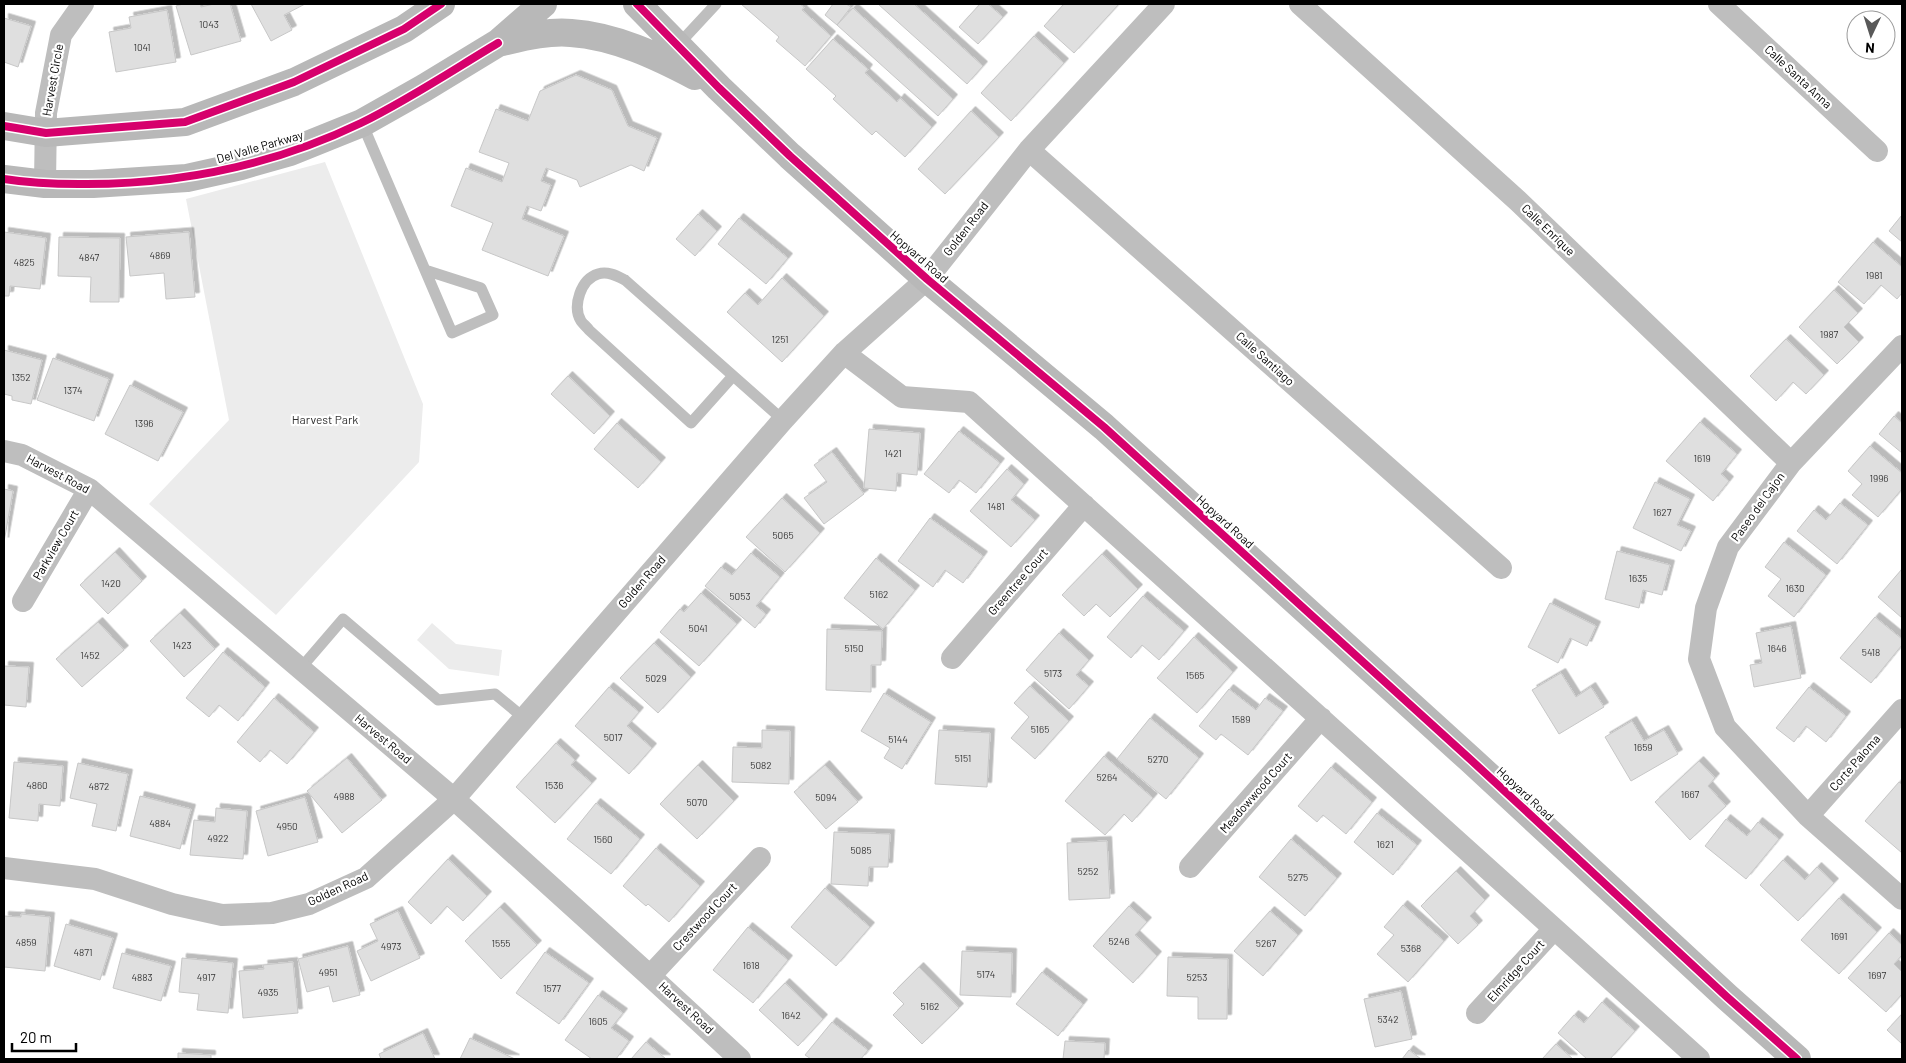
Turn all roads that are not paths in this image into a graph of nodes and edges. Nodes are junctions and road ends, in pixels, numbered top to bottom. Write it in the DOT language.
graph roads {
  1 [pos="83,4"];
  2 [pos="441,4"];
  3 [pos="543,4"];
  4 [pos="636,4"];
  5 [pos="716,4"];
  6 [pos="1164,4"];
  7 [pos="1300,4"];
  8 [pos="1719,4"];
  9 [pos="498,43"];
  10 [pos="677,46"];
  11 [pos="719,88"];
  12 [pos="362,123"];
  13 [pos="4,126"];
  14 [pos="46,133"];
  15 [pos="1028,150"];
  16 [pos="1877,150"];
  17 [pos="4,179"];
  18 [pos="45,184"];
  19 [pos="425,270"];
  20 [pos="927,279"];
  21 [pos="1902,346"];
  22 [pos="844,353"];
  23 [pos="733,376"];
  24 [pos="783,420"];
  25 [pos="4,451"];
  26 [pos="1790,463"];
  27 [pos="89,489"];
  28 [pos="1084,505"];
  29 [pos="1501,568"];
  30 [pos="23,601"];
  31 [pos="952,658"];
  32 [pos="300,669"];
  33 [pos="1902,710"];
  34 [pos="524,718"];
  35 [pos="1321,718"];
  36 [pos="454,800"];
  37 [pos="1808,816"];
  38 [pos="760,858"];
  39 [pos="1190,867"];
  40 [pos="4,868"];
  41 [pos="1902,900"];
  42 [pos="1554,928"];
  43 [pos="650,976"];
  44 [pos="1477,1013"];
  45 [pos="740,1059"];
  46 [pos="1699,1059"];
  47 [pos="1797,1059"];
  1 -- 14 [label="street, Harvest Circle"];
  2 -- 14 [label="main road"];
  3 -- 9 [label="main road, Del Valle Parkway"];
  4 -- 10 [label="main road, Hopyard Road"];
  5 -- 10 [label="lane"];
  6 -- 15 [label="street, Golden Road"];
  7 -- 26 [label="street, Calle Enrique"];
  8 -- 16 [label="street, Calle Santa Anna"];
  9 -- 11 [label="main road"];
  9 -- 12 [label="main road, Del Valle Parkway"];
  10 -- 11 [label="main road, Hopyard Road"];
  11 -- 20 [label="main road, Hopyard Road"];
  12 -- 18 [label="main road, Del Valle Parkway"];
  12 -- 19 [label="lane"];
  13 -- 14 [label="main road"];
  14 -- 18 [label="street, Harvest Circle"];
  15 -- 20 [label="street, Golden Road"];
  15 -- 29 [label="street, Calle Santiago"];
  17 -- 18 [label="main road, Del Valle Parkway"];
  19 -- 19 [label="lane"];
  20 -- 22 [label="street, Golden Road"];
  20 -- 47 [label="main road, Hopyard Road"];
  21 -- 26 [label="street, Paseo del Cajon"];
  22 -- 24 [label="street, Golden Road"];
  22 -- 28 [label="street"];
  23 -- 23 [label="lane"];
  23 -- 24 [label="lane"];
  24 -- 34 [label="street, Golden Road"];
  25 -- 27 [label="street, Harvest Road"];
  26 -- 37 [label="street, Paseo del Cajon"];
  27 -- 30 [label="street, Parkview Court"];
  27 -- 32 [label="street, Harvest Road"];
  28 -- 31 [label="street, Greentree Court"];
  28 -- 35 [label="street"];
  32 -- 34 [label="lane"];
  32 -- 36 [label="street, Harvest Road"];
  33 -- 37 [label="street, Corte Paloma"];
  34 -- 36 [label="street, Golden Road"];
  35 -- 39 [label="street, Meadowwood Court"];
  35 -- 42 [label="street"];
  36 -- 40 [label="street, Golden Road"];
  36 -- 43 [label="street, Harvest Road"];
  37 -- 41 [label="street, Paseo del Cajon"];
  38 -- 43 [label="street, Crestwood Court"];
  42 -- 44 [label="street, Elmridge Court"];
  42 -- 46 [label="street"];
  43 -- 45 [label="street, Harvest Road"];
}
